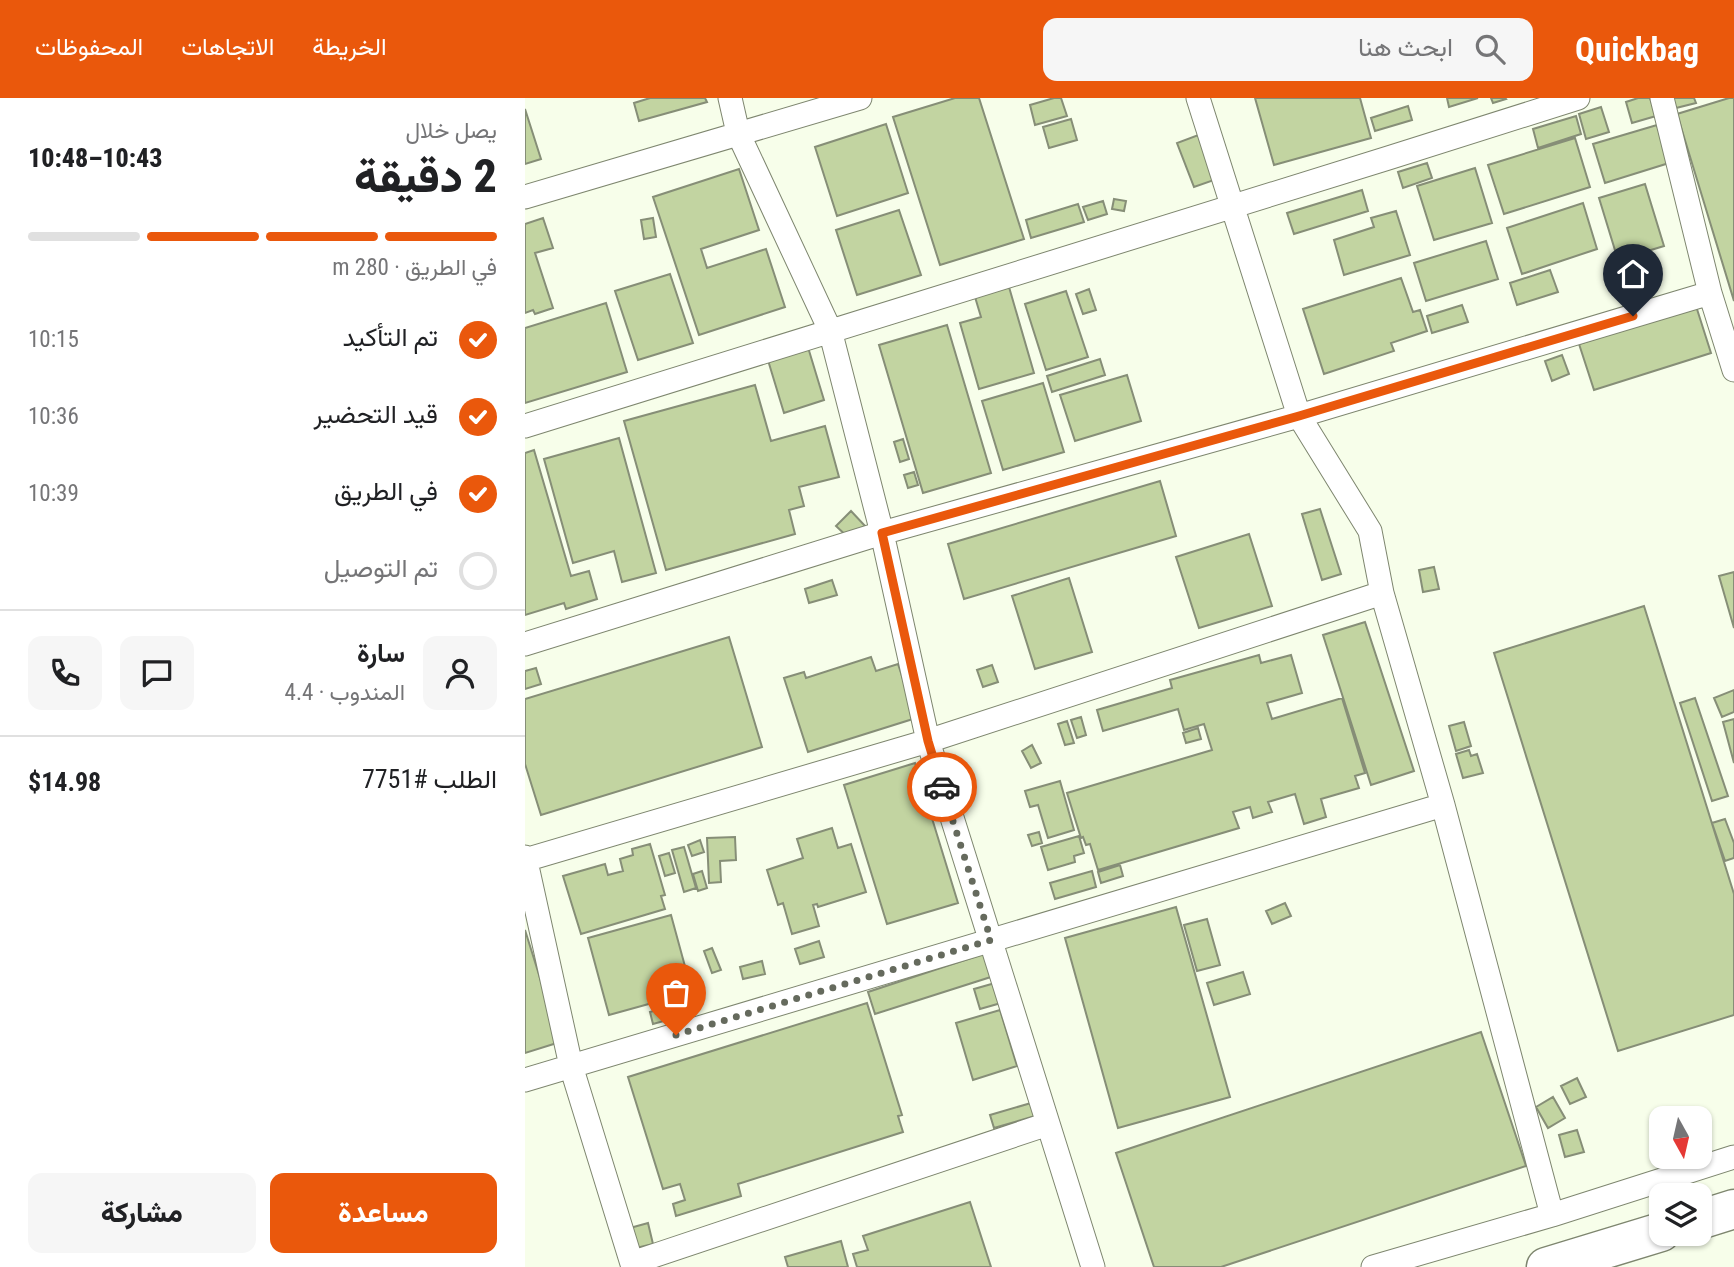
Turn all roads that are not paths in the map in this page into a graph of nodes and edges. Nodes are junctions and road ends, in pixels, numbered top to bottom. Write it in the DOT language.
graph roads {
  1 [pos="730,98"];
  2 [pos="860,98"];
  3 [pos="1198,98"];
  4 [pos="1578,98"];
  5 [pos="1662,98"];
  6 [pos="738,134"];
  7 [pos="525,197"];
  8 [pos="1233,208"];
  9 [pos="1710,293"];
  10 [pos="830,330"];
  11 [pos="1734,370"];
  12 [pos="1299,416"];
  13 [pos="525,425"];
  14 [pos="882,533"];
  15 [pos="1382,593"];
  16 [pos="525,645"];
  17 [pos="928,741"];
  18 [pos="1443,805"];
  19 [pos="525,859"];
  20 [pos="991,940"];
  21 [pos="571,1066"];
  22 [pos="525,1080"];
  23 [pos="1048,1124"];
  24 [pos="1734,1157"];
  25 [pos="1734,1209"];
  26 [pos="1552,1215"];
  27 [pos="1712,1216"];
  28 [pos="1649,1236"];
  29 [pos="632,1265"];
  30 [pos="1093,1267"];
  31 [pos="1373,1267"];
  32 [pos="1546,1267"];
  1 -- 6 [label="street"];
  2 -- 6 [label="street"];
  3 -- 8 [label="street"];
  4 -- 8 [label="street"];
  5 -- 9 [label="street"];
  6 -- 7 [label="street"];
  6 -- 10 [label="street"];
  8 -- 10 [label="street"];
  8 -- 12 [label="street"];
  9 -- 11 [label="street"];
  9 -- 12 [label="street"];
  10 -- 13 [label="street"];
  10 -- 14 [label="street"];
  12 -- 14 [label="street"];
  12 -- 15 [label="street"];
  14 -- 16 [label="street"];
  14 -- 17 [label="street"];
  15 -- 17 [label="street"];
  15 -- 18 [label="street"];
  17 -- 19 [label="street"];
  17 -- 20 [label="street"];
  18 -- 20 [label="street"];
  18 -- 26 [label="street"];
  19 -- 21 [label="street"];
  20 -- 21 [label="street"];
  20 -- 23 [label="street"];
  21 -- 22 [label="street"];
  21 -- 29 [label="street"];
  23 -- 29 [label="street"];
  23 -- 30 [label="street"];
  24 -- 26 [label="street"];
  25 -- 27 [label="highway"];
  26 -- 31 [label="street"];
  28 -- 32 [label="highway"];
}
